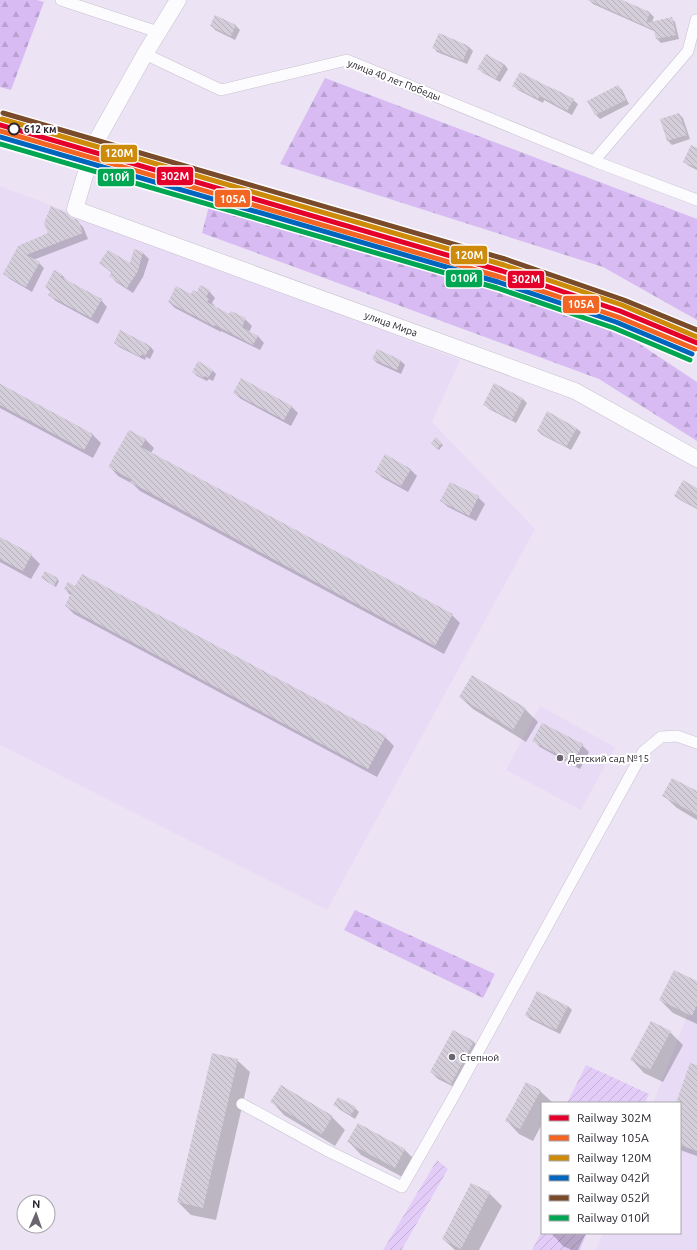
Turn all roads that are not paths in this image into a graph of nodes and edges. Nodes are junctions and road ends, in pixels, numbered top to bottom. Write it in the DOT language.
graph roads {
  1 [pos="62,0"];
  2 [pos="178,0"];
  3 [pos="697,20"];
  4 [pos="158,32"];
  5 [pos="145,54"];
  6 [pos="594,161"];
  7 [pos="697,200"];
  8 [pos="697,459"];
  9 [pos="697,743"];
  10 [pos="242,1104"];
  1 -- 4 [label="street"];
  2 -- 4 [label="street"];
  3 -- 6 [label="street"];
  4 -- 5 [label="street"];
  5 -- 6 [label="street, улица 40 лет Победы"];
  5 -- 8 [label="street, улица Мира"];
  6 -- 7 [label="street, улица 40 лет Победы"];
  9 -- 10 [label="street"];
}
